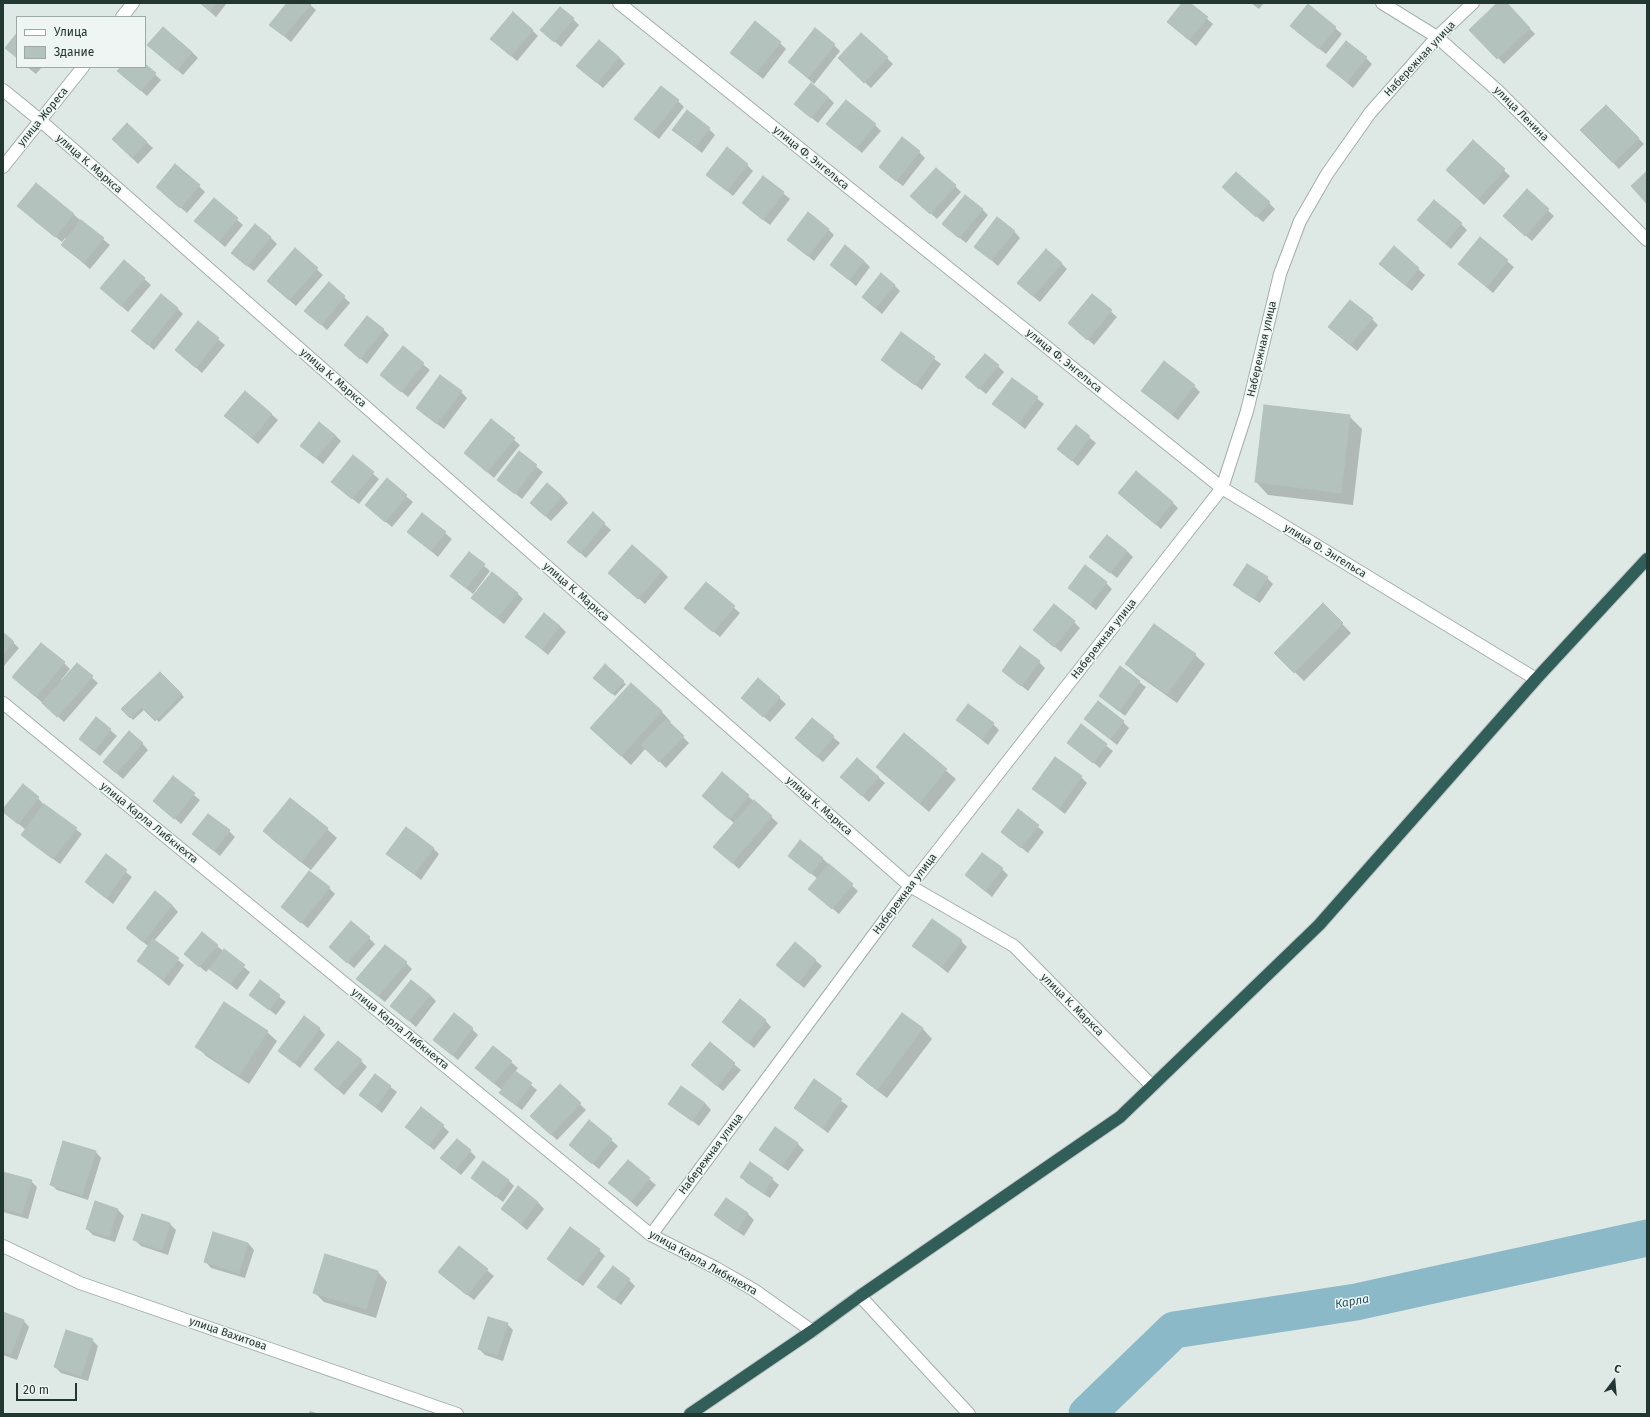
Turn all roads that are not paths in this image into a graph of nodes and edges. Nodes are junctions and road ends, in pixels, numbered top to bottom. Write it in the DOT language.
graph roads {
  1 [pos="133,3"];
  2 [pos="619,3"];
  3 [pos="1382,3"];
  4 [pos="1473,3"];
  5 [pos="123,16"];
  6 [pos="1438,37"];
  7 [pos="82,68"];
  8 [pos="3,90"];
  9 [pos="41,121"];
  10 [pos="3,167"];
  11 [pos="1647,240"];
  12 [pos="1222,488"];
  13 [pos="1647,560"];
  14 [pos="1536,679"];
  15 [pos="3,703"];
  16 [pos="910,886"];
  17 [pos="1152,1086"];
  18 [pos="651,1235"];
  19 [pos="3,1246"];
  20 [pos="860,1296"];
  21 [pos="812,1331"];
  22 [pos="457,1414"];
  23 [pos="690,1414"];
  24 [pos="969,1414"];
  1 -- 5 [label="street"];
  2 -- 12 [label="street, улица Ф. Энгельса"];
  3 -- 6 [label="street, улица Ленина"];
  4 -- 6 [label="street, Набережная улица"];
  6 -- 11 [label="street, улица Ленина"];
  6 -- 12 [label="street, Набережная улица"];
  7 -- 9 [label="street, улица Жореса"];
  8 -- 9 [label="street, улица К. Маркса"];
  9 -- 10 [label="street, улица Жореса"];
  9 -- 16 [label="street, улица К. Маркса"];
  12 -- 14 [label="street, улица Ф. Энгельса"];
  12 -- 16 [label="street, Набережная улица"];
  13 -- 14 [label="highway"];
  14 -- 17 [label="highway"];
  15 -- 18 [label="street, улица Карла Либкнехта"];
  16 -- 17 [label="street, улица К. Маркса"];
  16 -- 18 [label="street, Набережная улица"];
  17 -- 20 [label="highway"];
  18 -- 21 [label="street, улица Карла Либкнехта"];
  19 -- 22 [label="street, улица Вахитова"];
  20 -- 21 [label="highway"];
  20 -- 24 [label="street"];
  21 -- 23 [label="highway"];
}
